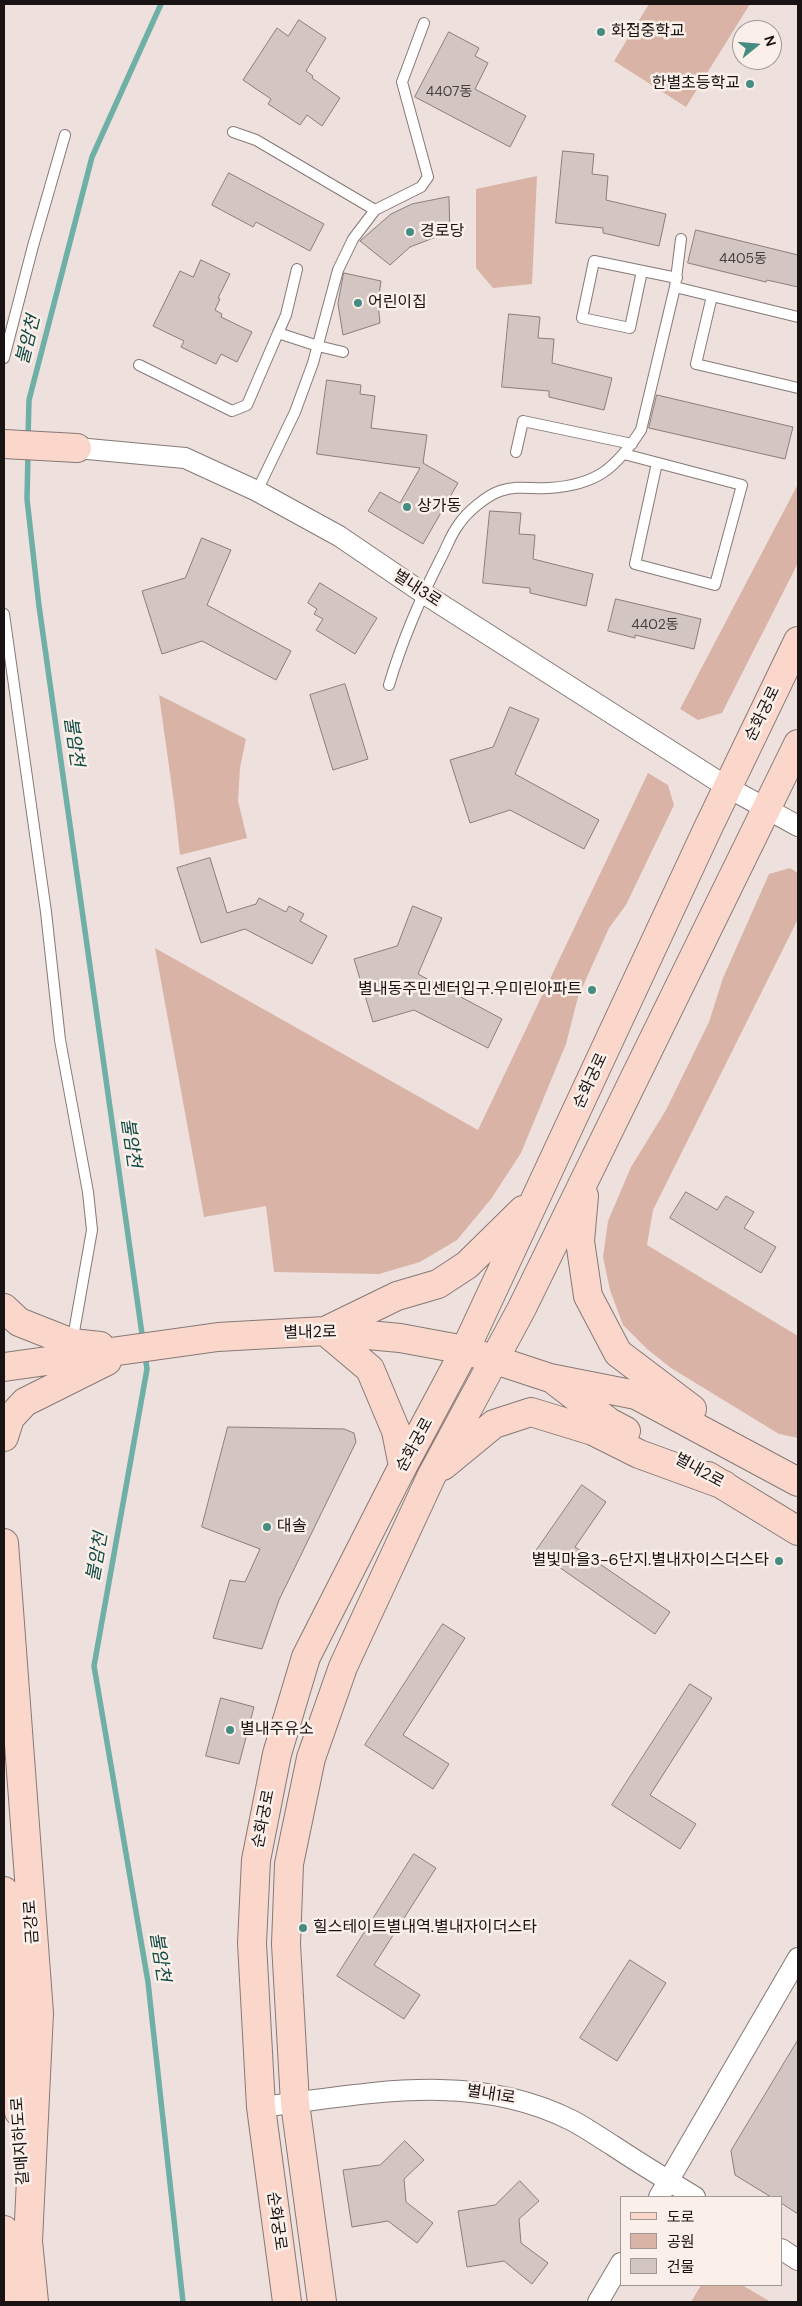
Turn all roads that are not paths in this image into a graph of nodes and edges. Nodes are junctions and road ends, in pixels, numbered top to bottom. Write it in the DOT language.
graph roads {
  1 [pos="424,23"];
  2 [pos="233,132"];
  3 [pos="65,135"];
  4 [pos="375,210"];
  5 [pos="681,240"];
  6 [pos="297,269"];
  7 [pos="642,271"];
  8 [pos="676,282"];
  9 [pos="712,296"];
  10 [pos="798,317"];
  11 [pos="278,333"];
  12 [pos="318,346"];
  13 [pos="343,352"];
  14 [pos="4,358"];
  15 [pos="139,365"];
  16 [pos="798,388"];
  17 [pos="4,444"];
  18 [pos="632,444"];
  19 [pos="77,448"];
  20 [pos="516,452"];
  21 [pos="624,454"];
  22 [pos="657,463"];
  23 [pos="257,491"];
  24 [pos="423,593"];
  25 [pos="4,614"];
  26 [pos="798,641"];
  27 [pos="389,685"];
  28 [pos="798,744"];
  29 [pos="727,787"];
  30 [pos="767,809"];
  31 [pos="798,826"];
  32 [pos="586,1178"];
  33 [pos="537,1196"];
  34 [pos="4,1308"];
  35 [pos="324,1331"];
  36 [pos="130,1349"];
  37 [pos="465,1350"];
  38 [pos="496,1360"];
  39 [pos="66,1362"];
  40 [pos="4,1367"];
  41 [pos="550,1378"];
  42 [pos="4,1436"];
  43 [pos="403,1466"];
  44 [pos="787,1476"];
  45 [pos="431,1477"];
  46 [pos="724,1485"];
  47 [pos="798,1531"];
  48 [pos="4,1543"];
  49 [pos="4,1891"];
  50 [pos="798,1958"];
  51 [pos="295,2103"];
  52 [pos="261,2107"];
  53 [pos="663,2189"];
  54 [pos="691,2196"];
  55 [pos="10,2232"];
  56 [pos="782,2250"];
  57 [pos="798,2260"];
  58 [pos="620,2265"];
  59 [pos="10,2302"];
  60 [pos="34,2302"];
  61 [pos="287,2302"];
  62 [pos="322,2302"];
  63 [pos="598,2302"];
  1 -- 4 [label="lane"];
  2 -- 4 [label="lane"];
  3 -- 14 [label="lane"];
  4 -- 12 [label="lane"];
  5 -- 8 [label="lane"];
  6 -- 11 [label="lane"];
  7 -- 7 [label="lane"];
  7 -- 8 [label="lane"];
  8 -- 9 [label="lane"];
  8 -- 18 [label="lane"];
  9 -- 10 [label="lane"];
  9 -- 16 [label="lane"];
  11 -- 12 [label="lane"];
  11 -- 15 [label="lane"];
  12 -- 13 [label="lane"];
  12 -- 23 [label="lane"];
  17 -- 19 [label="street, 별내3로"];
  18 -- 20 [label="lane"];
  18 -- 21 [label="lane"];
  19 -- 23 [label="street, 별내3로"];
  21 -- 22 [label="lane"];
  21 -- 24 [label="lane"];
  22 -- 22 [label="lane"];
  23 -- 24 [label="street, 별내3로"];
  24 -- 27 [label="lane"];
  24 -- 29 [label="street, 별내3로"];
  25 -- 39 [label="lane"];
  26 -- 29 [label="street, 순화궁로"];
  28 -- 30 [label="street, 순화궁로"];
  29 -- 30 [label="street, 별내3로"];
  29 -- 33 [label="street, 순화궁로"];
  30 -- 31 [label="street, 별내3로"];
  30 -- 32 [label="street, 순화궁로"];
  32 -- 38 [label="street, 순화궁로"];
  32 -- 44 [label="street"];
  33 -- 35 [label="street"];
  33 -- 37 [label="street, 순화궁로"];
  34 -- 39 [label="street"];
  35 -- 36 [label="street, 별내2로"];
  35 -- 37 [label="street, 별내2로"];
  35 -- 43 [label="street"];
  36 -- 39 [label="street"];
  36 -- 39 [label="street"];
  37 -- 38 [label="street, 별내2로"];
  37 -- 43 [label="street, 순화궁로"];
  38 -- 41 [label="street, 별내2로"];
  38 -- 45 [label="street, 순화궁로"];
  39 -- 40 [label="street"];
  39 -- 42 [label="street"];
  41 -- 44 [label="street, 별내2로"];
  41 -- 46 [label="street, 별내2로"];
  43 -- 52 [label="street, 순화궁로"];
  45 -- 46 [label="street"];
  45 -- 51 [label="street, 순화궁로"];
  46 -- 47 [label="street, 별내2로"];
  48 -- 55 [label="street, 금강로"];
  49 -- 55 [label="street, 갈매지하도로"];
  50 -- 53 [label="street"];
  51 -- 52 [label="street, 별내1로"];
  51 -- 53 [label="street, 별내1로"];
  51 -- 62 [label="street, 순화궁로"];
  52 -- 61 [label="street, 순화궁로"];
  53 -- 54 [label="street, 별내1로"];
  55 -- 59 [label="street, 금강로"];
  55 -- 60 [label="street, 금강로"];
  56 -- 57 [label="street"];
  58 -- 63 [label="street"];
}
